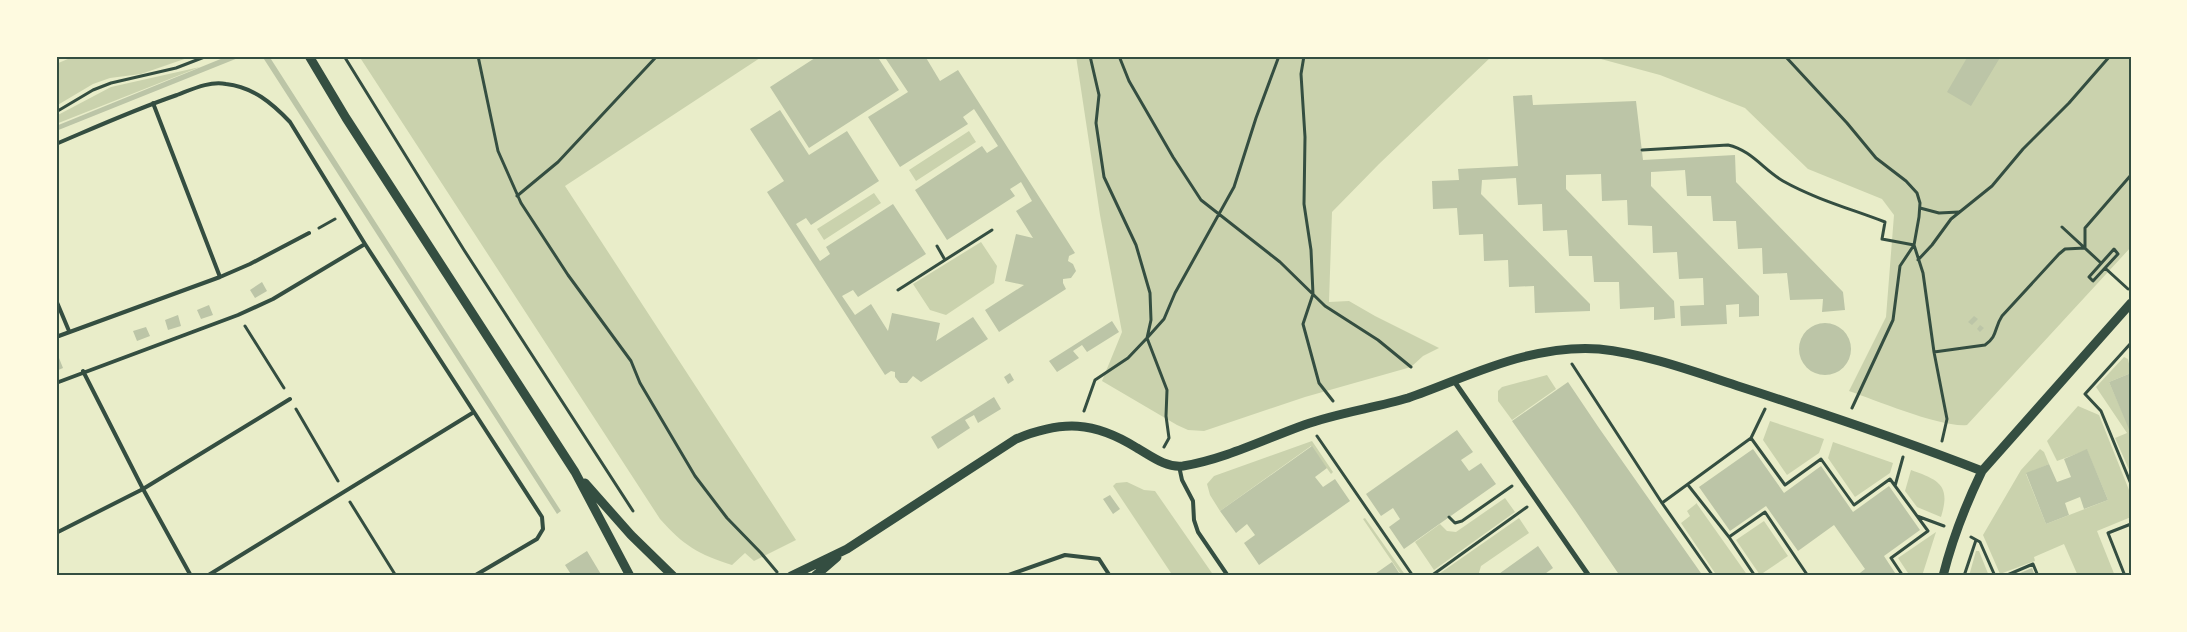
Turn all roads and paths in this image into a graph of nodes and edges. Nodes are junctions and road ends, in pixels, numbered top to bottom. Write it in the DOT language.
graph roads {
  1 [pos="207,56"];
  2 [pos="309,56"];
  3 [pos="344,56"];
  4 [pos="478,56"];
  5 [pos="657,56"];
  6 [pos="1090,56"];
  7 [pos="1119,56"];
  8 [pos="1279,56"];
  9 [pos="1304,56"];
  10 [pos="1785,56"];
  11 [pos="2110,56"];
  12 [pos="153,103"];
  13 [pos="56,112"];
  14 [pos="56,144"];
  15 [pos="1642,150"];
  16 [pos="2131,175"];
  17 [pos="517,196"];
  18 [pos="1920,208"];
  19 [pos="1960,212"];
  20 [pos="1219,213"];
  21 [pos="346,214"];
  22 [pos="2062,227"];
  23 [pos="992,230"];
  24 [pos="310,233"];
  25 [pos="365,244"];
  26 [pos="1914,245"];
  27 [pos="937,246"];
  28 [pos="2085,248"];
  29 [pos="945,260"];
  30 [pos="1918,260"];
  31 [pos="2101,263"];
  32 [pos="2105,268"];
  33 [pos="220,277"];
  34 [pos="898,290"];
  35 [pos="2131,292"];
  36 [pos="1314,294"];
  37 [pos="56,300"];
  38 [pos="2131,303"];
  39 [pos="238,315"];
  40 [pos="69,332"];
  41 [pos="56,337"];
  42 [pos="1147,338"];
  43 [pos="2131,343"];
  44 [pos="1562,350"];
  45 [pos="1934,352"];
  46 [pos="1411,367"];
  47 [pos="83,372"];
  48 [pos="1454,382"];
  49 [pos="56,383"];
  50 [pos="1771,396"];
  51 [pos="290,399"];
  52 [pos="474,412"];
  53 [pos="1340,415"];
  54 [pos="1846,422"];
  55 [pos="1308,423"];
  56 [pos="1080,426"];
  57 [pos="1751,438"];
  58 [pos="1907,442"];
  59 [pos="1939,455"];
  60 [pos="1157,461"];
  61 [pos="1179,466"];
  62 [pos="1982,471"];
  63 [pos="576,472"];
  64 [pos="1521,480"];
  65 [pos="2131,484"];
  66 [pos="1688,485"];
  67 [pos="1896,486"];
  68 [pos="143,489"];
  69 [pos="345,492"];
  70 [pos="1536,501"];
  71 [pos="1662,503"];
  72 [pos="1917,516"];
  73 [pos="1449,517"];
  74 [pos="637,518"];
  75 [pos="2131,524"];
  76 [pos="1958,530"];
  77 [pos="56,533"];
  78 [pos="1729,537"];
  79 [pos="1976,540"];
  80 [pos="846,549"];
  81 [pos="1008,575"];
  82 [pos="191,576"];
  83 [pos="207,576"];
  84 [pos="396,576"];
  85 [pos="474,576"];
  86 [pos="630,576"];
  87 [pos="673,576"];
  88 [pos="780,576"];
  89 [pos="791,576"];
  90 [pos="815,576"];
  91 [pos="1110,576"];
  92 [pos="1228,576"];
  93 [pos="1413,576"];
  94 [pos="1430,576"];
  95 [pos="1589,576"];
  96 [pos="1713,576"];
  97 [pos="1755,576"];
  98 [pos="1808,576"];
  99 [pos="1903,576"];
  100 [pos="1943,576"];
  101 [pos="1964,576"];
  102 [pos="1995,576"];
  103 [pos="2005,576"];
  104 [pos="2038,576"];
  105 [pos="2125,576"];
  1 -- 13 [label="path"];
  2 -- 63 [label="street"];
  3 -- 74 [label="path"];
  4 -- 17 [label="path"];
  5 -- 17 [label="path"];
  6 -- 42 [label="path"];
  7 -- 20 [label="path"];
  8 -- 20 [label="path"];
  9 -- 36 [label="path"];
  10 -- 18 [label="path"];
  11 -- 19 [label="path"];
  12 -- 14 [label="lane"];
  12 -- 21 [label="lane"];
  12 -- 33 [label="lane"];
  15 -- 26 [label="path"];
  16 -- 28 [label="path"];
  17 -- 88 [label="path"];
  18 -- 19 [label="path"];
  18 -- 26 [label="path"];
  19 -- 30 [label="path"];
  20 -- 36 [label="path"];
  20 -- 42 [label="path"];
  21 -- 24 [label="path"];
  21 -- 25 [label="lane"];
  22 -- 28 [label="path"];
  23 -- 29 [label="path"];
  24 -- 33 [label="lane"];
  25 -- 39 [label="lane"];
  25 -- 52 [label="lane"];
  26 -- 30 [label="path"];
  26 -- 54 [label="path"];
  27 -- 29 [label="path"];
  28 -- 31 [label="path"];
  28 -- 45 [label="path"];
  29 -- 34 [label="path"];
  30 -- 45 [label="path"];
  31 -- 32 [label="path"];
  31 -- 32 [label="path"];
  32 -- 35 [label="path"];
  33 -- 40 [label="lane"];
  36 -- 46 [label="path"];
  36 -- 53 [label="path"];
  37 -- 40 [label="lane"];
  38 -- 62 [label="street"];
  39 -- 47 [label="lane"];
  39 -- 51 [label="path"];
  40 -- 41 [label="lane"];
  42 -- 56 [label="path"];
  42 -- 60 [label="path"];
  43 -- 65 [label="path"];
  44 -- 48 [label="street"];
  44 -- 50 [label="street"];
  44 -- 71 [label="path"];
  45 -- 59 [label="path"];
  47 -- 49 [label="lane"];
  47 -- 68 [label="lane"];
  48 -- 53 [label="street"];
  48 -- 64 [label="street"];
  50 -- 54 [label="street"];
  50 -- 57 [label="path"];
  51 -- 68 [label="lane"];
  51 -- 69 [label="path"];
  52 -- 69 [label="lane"];
  52 -- 85 [label="lane"];
  53 -- 55 [label="street"];
  54 -- 58 [label="street"];
  55 -- 61 [label="street"];
  55 -- 93 [label="path"];
  56 -- 60 [label="street"];
  56 -- 80 [label="street"];
  57 -- 66 [label="path"];
  57 -- 67 [label="path"];
  58 -- 59 [label="street"];
  58 -- 67 [label="path"];
  59 -- 62 [label="street"];
  60 -- 61 [label="street"];
  61 -- 92 [label="lane"];
  62 -- 76 [label="street"];
  63 -- 86 [label="street"];
  63 -- 87 [label="street"];
  64 -- 70 [label="street"];
  64 -- 73 [label="path"];
  66 -- 71 [label="path"];
  66 -- 78 [label="path"];
  67 -- 72 [label="path"];
  68 -- 77 [label="lane"];
  68 -- 82 [label="lane"];
  69 -- 83 [label="lane"];
  69 -- 84 [label="path"];
  70 -- 94 [label="path"];
  70 -- 95 [label="street"];
  71 -- 96 [label="path"];
  72 -- 76 [label="path"];
  72 -- 99 [label="path"];
  75 -- 105 [label="path"];
  76 -- 79 [label="path"];
  76 -- 100 [label="street"];
  78 -- 97 [label="path"];
  78 -- 98 [label="path"];
  79 -- 101 [label="path"];
  79 -- 102 [label="path"];
  80 -- 89 [label="street"];
  80 -- 90 [label="street"];
  81 -- 91 [label="lane"];
  103 -- 104 [label="path"];
}
